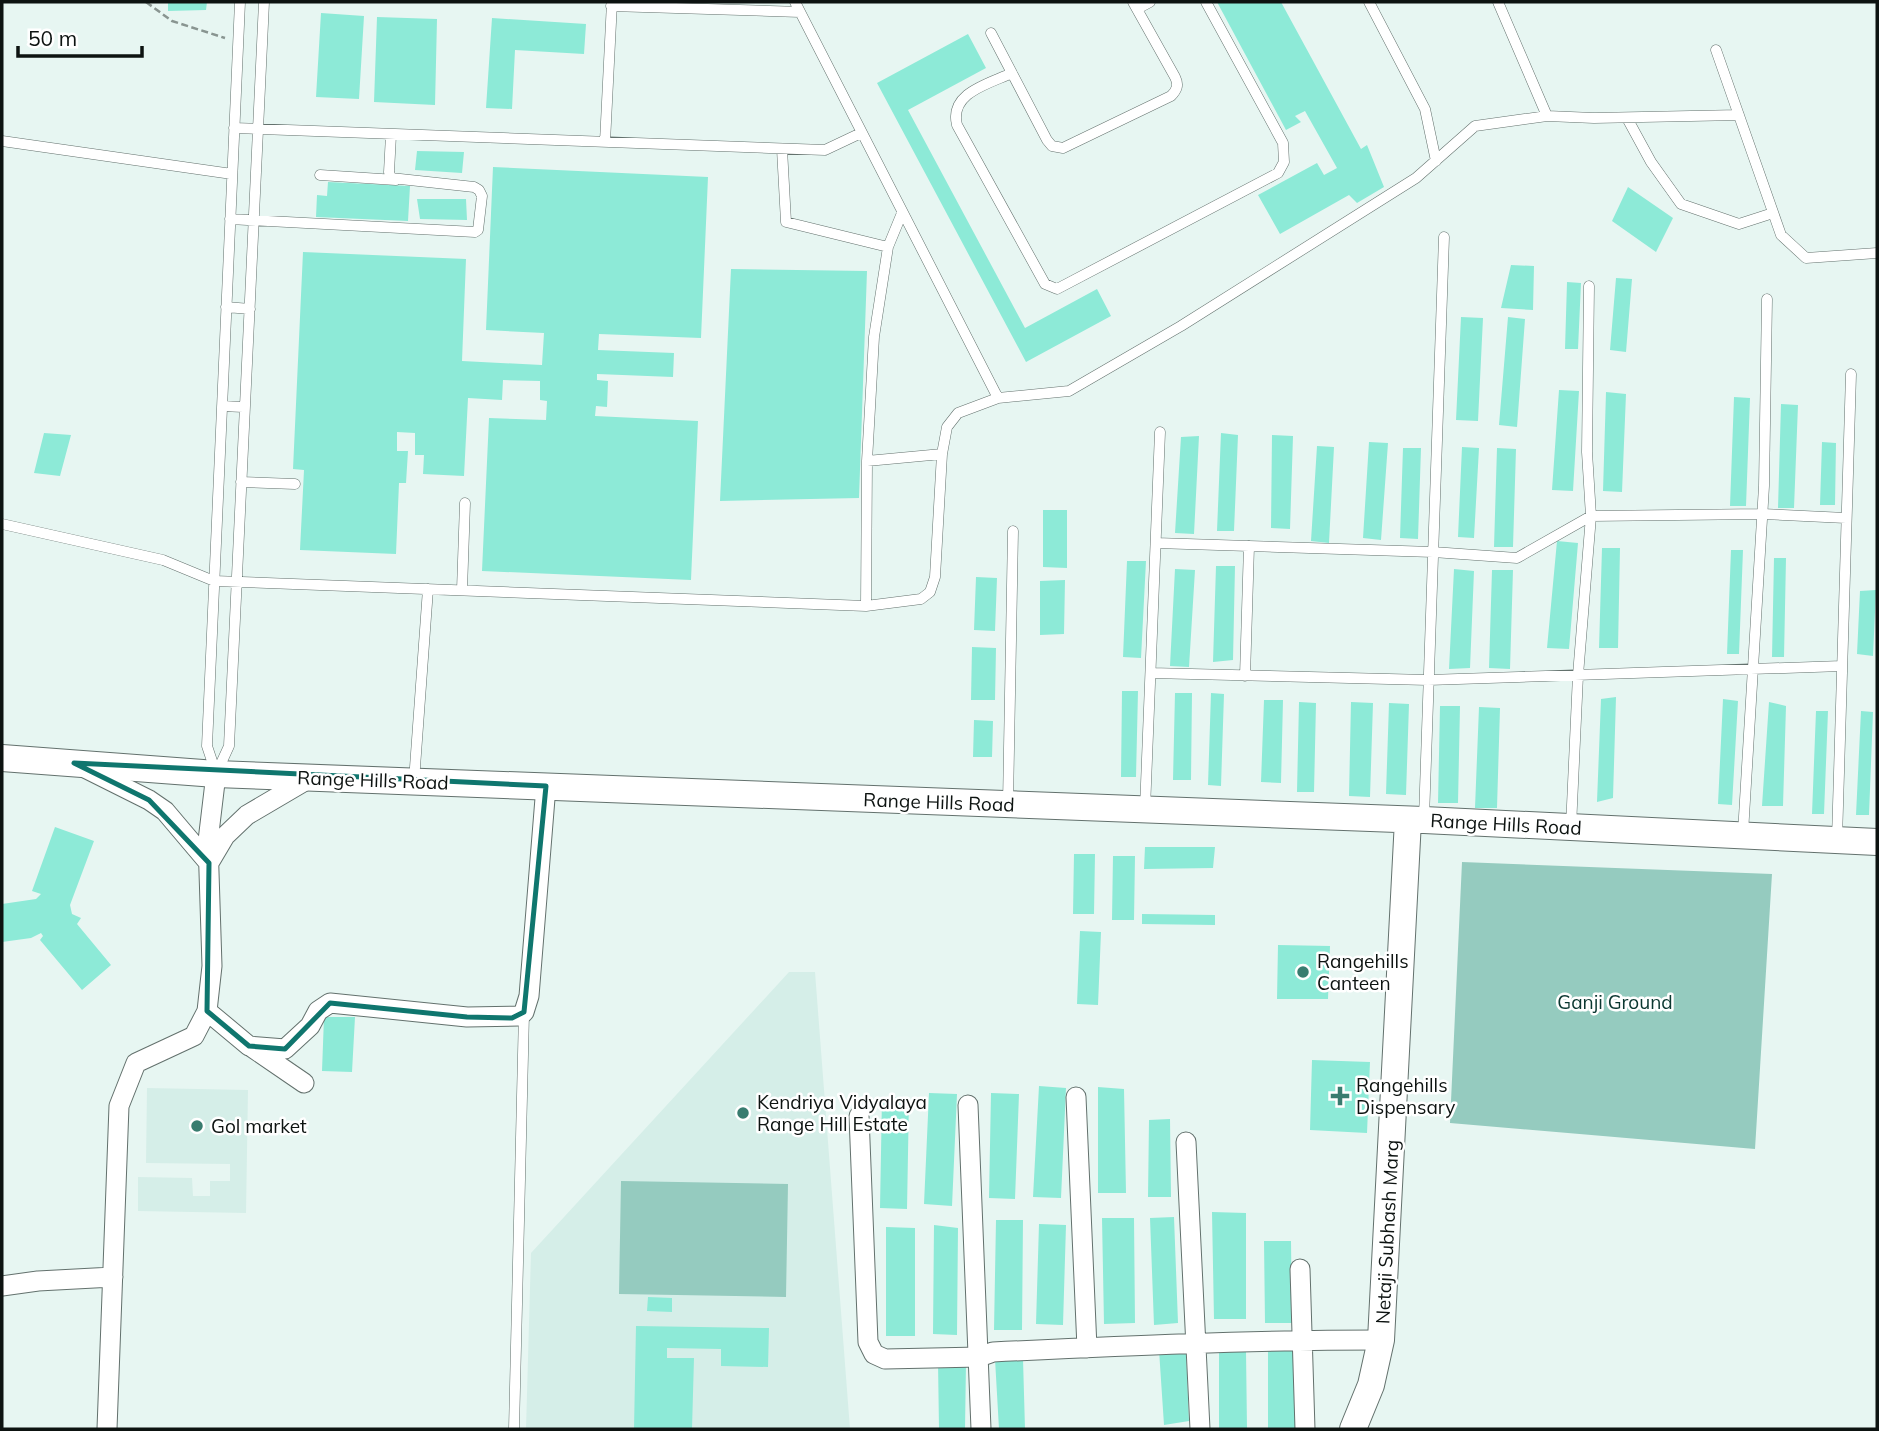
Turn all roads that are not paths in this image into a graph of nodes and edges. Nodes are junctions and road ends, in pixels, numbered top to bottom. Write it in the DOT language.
graph roads {
  1 [pos="240,2"];
  2 [pos="264,2"];
  3 [pos="1150,2"];
  4 [pos="1206,2"];
  5 [pos="1369,2"];
  6 [pos="1498,2"];
  7 [pos="612,4"];
  8 [pos="1135,5"];
  9 [pos="797,7"];
  10 [pos="991,33"];
  11 [pos="1716,50"];
  12 [pos="1012,73"];
  13 [pos="1739,115"];
  14 [pos="1547,116"];
  15 [pos="1628,118"];
  16 [pos="234,128"];
  17 [pos="258,129"];
  18 [pos="861,133"];
  19 [pos="391,135"];
  20 [pos="2,141"];
  21 [pos="605,142"];
  22 [pos="782,149"];
  23 [pos="1436,161"];
  24 [pos="232,174"];
  25 [pos="320,175"];
  26 [pos="396,180"];
  27 [pos="902,213"];
  28 [pos="1773,213"];
  29 [pos="230,219"];
  30 [pos="254,221"];
  31 [pos="1444,237"];
  32 [pos="888,247"];
  33 [pos="1877,253"];
  34 [pos="1589,286"];
  35 [pos="1767,299"];
  36 [pos="226,307"];
  37 [pos="250,309"];
  38 [pos="1851,374"];
  39 [pos="998,398"];
  40 [pos="222,406"];
  41 [pos="243,407"];
  42 [pos="1160,432"];
  43 [pos="942,454"];
  44 [pos="867,461"];
  45 [pos="241,482"];
  46 [pos="295,484"];
  47 [pos="465,503"];
  48 [pos="1762,514"];
  49 [pos="1591,516"];
  50 [pos="1846,518"];
  51 [pos="2,524"];
  52 [pos="1013,531"];
  53 [pos="1156,543"];
  54 [pos="1250,546"];
  55 [pos="1433,552"];
  56 [pos="214,581"];
  57 [pos="238,581"];
  58 [pos="428,589"];
  59 [pos="462,590"];
  60 [pos="866,606"];
  61 [pos="1842,666"];
  62 [pos="1752,669"];
  63 [pos="1151,673"];
  64 [pos="1578,675"];
  65 [pos="1245,676"];
  66 [pos="1429,680"];
  67 [pos="2,758"];
  68 [pos="74,763"];
  69 [pos="216,774"];
  70 [pos="310,778"];
  71 [pos="414,781"];
  72 [pos="546,786"];
  73 [pos="1008,804"];
  74 [pos="1145,810"];
  75 [pos="1416,820"];
  76 [pos="1571,827"];
  77 [pos="1742,835"];
  78 [pos="1837,839"];
  79 [pos="1877,842"];
  80 [pos="209,863"];
  81 [pos="207,1012"];
  82 [pos="524,1012"];
  83 [pos="249,1046"];
  84 [pos="304,1083"];
  85 [pos="1076,1097"];
  86 [pos="968,1105"];
  87 [pos="859,1116"];
  88 [pos="1186,1142"];
  89 [pos="1300,1269"];
  90 [pos="113,1277"];
  91 [pos="2,1286"];
  92 [pos="1303,1340"];
  93 [pos="1381,1340"];
  94 [pos="1195,1345"];
  95 [pos="1087,1348"];
  96 [pos="979,1357"];
  97 [pos="107,1429"];
  98 [pos="514,1429"];
  99 [pos="981,1429"];
  100 [pos="1200,1429"];
  101 [pos="1305,1429"];
  102 [pos="1353,1429"];
  1 -- 16 [label="lane"];
  2 -- 17 [label="lane"];
  3 -- 8 [label="lane"];
  4 -- 12 [label="lane"];
  5 -- 23 [label="lane"];
  6 -- 14 [label="lane"];
  7 -- 9 [label="lane"];
  7 -- 21 [label="lane"];
  8 -- 12 [label="lane"];
  9 -- 18 [label="lane"];
  10 -- 12 [label="lane"];
  11 -- 13 [label="lane"];
  13 -- 15 [label="lane"];
  13 -- 28 [label="lane"];
  14 -- 15 [label="lane"];
  14 -- 23 [label="lane"];
  15 -- 28 [label="lane"];
  16 -- 17 [label="lane"];
  16 -- 24 [label="lane"];
  17 -- 19 [label="lane"];
  17 -- 30 [label="lane"];
  18 -- 22 [label="lane"];
  18 -- 27 [label="lane"];
  19 -- 21 [label="lane"];
  19 -- 26 [label="lane"];
  20 -- 24 [label="lane"];
  21 -- 22 [label="lane"];
  22 -- 32 [label="lane"];
  23 -- 39 [label="lane"];
  24 -- 29 [label="lane"];
  25 -- 26 [label="lane"];
  26 -- 30 [label="lane"];
  27 -- 32 [label="lane"];
  27 -- 39 [label="lane"];
  28 -- 33 [label="lane"];
  29 -- 30 [label="lane"];
  29 -- 36 [label="lane"];
  30 -- 37 [label="lane"];
  31 -- 55 [label="lane"];
  32 -- 44 [label="lane"];
  34 -- 49 [label="lane"];
  35 -- 48 [label="lane"];
  36 -- 37 [label="lane"];
  36 -- 40 [label="lane"];
  37 -- 41 [label="lane"];
  38 -- 50 [label="lane"];
  39 -- 43 [label="lane"];
  40 -- 41 [label="lane"];
  40 -- 56 [label="lane"];
  41 -- 45 [label="lane"];
  42 -- 53 [label="lane"];
  43 -- 44 [label="lane"];
  43 -- 60 [label="lane"];
  44 -- 60 [label="lane"];
  45 -- 46 [label="lane"];
  45 -- 57 [label="lane"];
  47 -- 59 [label="lane"];
  48 -- 49 [label="lane"];
  48 -- 50 [label="lane"];
  48 -- 62 [label="lane"];
  49 -- 55 [label="lane"];
  49 -- 64 [label="lane"];
  50 -- 61 [label="lane"];
  51 -- 56 [label="lane"];
  52 -- 73 [label="lane"];
  53 -- 54 [label="lane"];
  53 -- 63 [label="lane"];
  54 -- 55 [label="lane"];
  54 -- 65 [label="lane"];
  55 -- 66 [label="lane"];
  56 -- 57 [label="lane"];
  56 -- 69 [label="lane"];
  57 -- 58 [label="lane"];
  57 -- 69 [label="lane"];
  58 -- 59 [label="lane"];
  58 -- 71 [label="lane"];
  59 -- 60 [label="lane"];
  61 -- 62 [label="lane"];
  61 -- 78 [label="lane"];
  62 -- 64 [label="lane"];
  62 -- 77 [label="lane"];
  63 -- 65 [label="lane"];
  63 -- 74 [label="lane"];
  64 -- 66 [label="lane"];
  64 -- 76 [label="lane"];
  65 -- 66 [label="lane"];
  66 -- 75 [label="lane"];
  67 -- 68 [label="street, Range Hills Road"];
  68 -- 69 [label="street, Range Hills Road"];
  68 -- 80 [label="street"];
  69 -- 70 [label="street, Range Hills Road"];
  69 -- 80 [label="street"];
  70 -- 71 [label="street, Range Hills Road"];
  70 -- 80 [label="street"];
  71 -- 72 [label="street, Range Hills Road"];
  72 -- 73 [label="street, Range Hills Road"];
  72 -- 82 [label="street"];
  73 -- 74 [label="street, Range Hills Road"];
  74 -- 75 [label="street, Range Hills Road"];
  75 -- 76 [label="street, Range Hills Road"];
  75 -- 93 [label="street, Netaji Subhash Marg"];
  76 -- 77 [label="street, Range Hills Road"];
  77 -- 78 [label="street, Range Hills Road"];
  78 -- 79 [label="street, Range Hills Road"];
  80 -- 81 [label="street"];
  81 -- 83 [label="street"];
  81 -- 90 [label="street"];
  82 -- 83 [label="street"];
  82 -- 98 [label="lane"];
  83 -- 84 [label="street"];
  85 -- 95 [label="street"];
  86 -- 96 [label="street"];
  87 -- 96 [label="street"];
  88 -- 94 [label="street"];
  89 -- 92 [label="street"];
  90 -- 91 [label="street"];
  90 -- 97 [label="street"];
  92 -- 93 [label="street"];
  92 -- 94 [label="street"];
  92 -- 101 [label="street"];
  93 -- 102 [label="street, Netaji Subhash Marg"];
  94 -- 95 [label="street"];
  94 -- 100 [label="street"];
  95 -- 96 [label="street"];
  96 -- 99 [label="street"];
}
